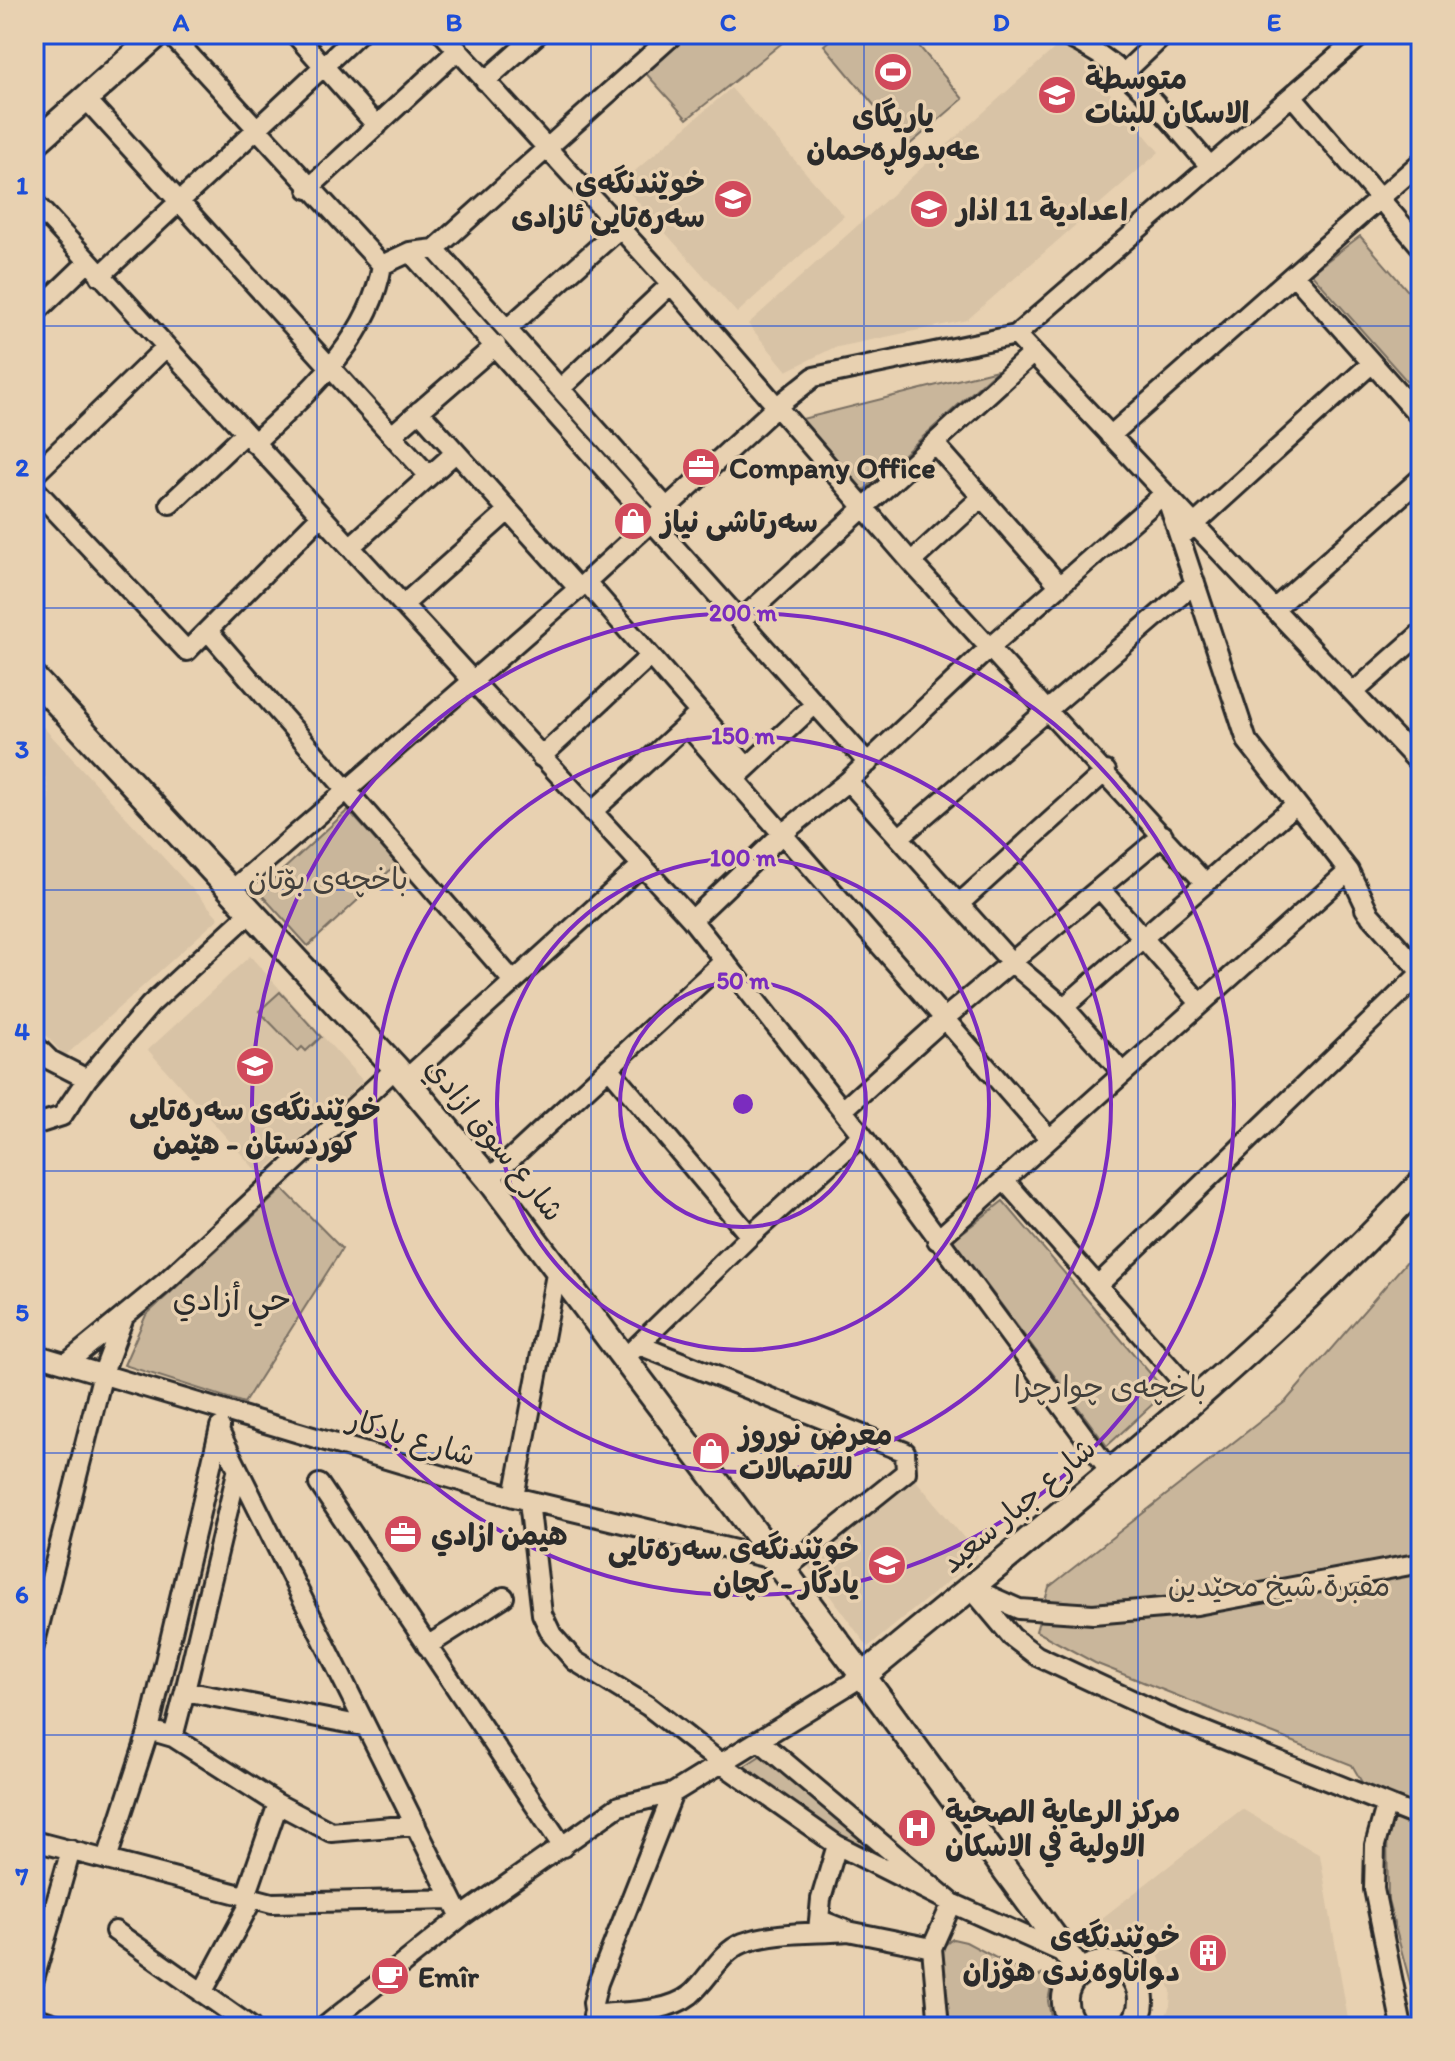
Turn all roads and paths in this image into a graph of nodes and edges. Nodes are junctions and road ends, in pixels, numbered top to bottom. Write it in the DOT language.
graph roads {
  1 [pos="158,34"];
  2 [pos="170,34"];
  3 [pos="295,34"];
  4 [pos="358,34"];
  5 [pos="443,34"];
  6 [pos="538,34"];
  7 [pos="674,34"];
  8 [pos="1062,34"];
  9 [pos="1165,34"];
  10 [pos="1363,34"];
  11 [pos="458,50"];
  12 [pos="324,66"];
  13 [pos="1126,71"];
  14 [pos="485,81"];
  15 [pos="1293,97"];
  16 [pos="86,99"];
  17 [pos="377,126"];
  18 [pos="255,130"];
  19 [pos="34,144"];
  20 [pos="546,148"];
  21 [pos="1421,162"];
  22 [pos="1209,165"];
  23 [pos="308,189"];
  24 [pos="1379,199"];
  25 [pos="178,200"];
  26 [pos="34,202"];
  27 [pos="620,228"];
  28 [pos="1421,247"];
  29 [pos="435,249"];
  30 [pos="410,252"];
  31 [pos="382,265"];
  32 [pos="94,270"];
  33 [pos="1294,275"];
  34 [pos="671,284"];
  35 [pos="34,314"];
  36 [pos="507,329"];
  37 [pos="1016,335"];
  38 [pos="496,345"];
  39 [pos="165,348"];
  40 [pos="1033,353"];
  41 [pos="1372,363"];
  42 [pos="332,369"];
  43 [pos="560,389"];
  44 [pos="776,407"];
  45 [pos="419,411"];
  46 [pos="1421,418"];
  47 [pos="392,435"];
  48 [pos="1110,436"];
  49 [pos="250,438"];
  50 [pos="934,443"];
  51 [pos="455,453"];
  52 [pos="34,475"];
  53 [pos="429,476"];
  54 [pos="1421,478"];
  55 [pos="34,488"];
  56 [pos="1165,493"];
  57 [pos="982,497"];
  58 [pos="170,504"];
  59 [pos="666,507"];
  60 [pos="864,509"];
  61 [pos="508,511"];
  62 [pos="321,516"];
  63 [pos="651,520"];
  64 [pos="1194,524"];
  65 [pos="1180,537"];
  66 [pos="350,547"];
  67 [pos="911,562"];
  68 [pos="1195,583"];
  69 [pos="582,585"];
  70 [pos="1060,586"];
  71 [pos="403,605"];
  72 [pos="1274,609"];
  73 [pos="741,620"];
  74 [pos="208,631"];
  75 [pos="1421,633"];
  76 [pos="990,647"];
  77 [pos="650,656"];
  78 [pos="35,680"];
  79 [pos="472,680"];
  80 [pos="1353,693"];
  81 [pos="815,704"];
  82 [pos="1047,708"];
  83 [pos="693,719"];
  84 [pos="541,757"];
  85 [pos="868,763"];
  86 [pos="1421,765"];
  87 [pos="1106,771"];
  88 [pos="741,773"];
  89 [pos="848,781"];
  90 [pos="347,790"];
  91 [pos="1295,805"];
  92 [pos="592,812"];
  93 [pos="782,834"];
  94 [pos="1163,835"];
  95 [pos="901,836"];
  96 [pos="641,866"];
  97 [pos="1345,875"];
  98 [pos="1205,883"];
  99 [pos="1101,890"];
  100 [pos="231,891"];
  101 [pos="960,903"];
  102 [pos="251,912"];
  103 [pos="692,920"];
  104 [pos="1143,938"];
  105 [pos="724,961"];
  106 [pos="1011,962"];
  107 [pos="1421,972"];
  108 [pos="513,981"];
  109 [pos="1200,1003"];
  110 [pos="1064,1007"];
  111 [pos="945,1018"];
  112 [pos="34,1044"];
  113 [pos="610,1069"];
  114 [pos="1122,1072"];
  115 [pos="401,1074"];
  116 [pos="87,1079"];
  117 [pos="843,1110"];
  118 [pos="34,1125"];
  119 [pos="862,1135"];
  120 [pos="1048,1137"];
  121 [pos="489,1179"];
  122 [pos="1005,1181"];
  123 [pos="1421,1183"];
  124 [pos="750,1236"];
  125 [pos="937,1240"];
  126 [pos="557,1269"];
  127 [pos="1098,1285"];
  128 [pos="124,1316"];
  129 [pos="632,1352"];
  130 [pos="34,1354"];
  131 [pos="68,1362"];
  132 [pos="103,1373"];
  133 [pos="1196,1397"];
  134 [pos="223,1409"];
  135 [pos="219,1431"];
  136 [pos="1109,1470"];
  137 [pos="237,1472"];
  138 [pos="319,1484"];
  139 [pos="522,1499"];
  140 [pos="1421,1563"];
  141 [pos="780,1565"];
  142 [pos="970,1587"];
  143 [pos="504,1597"];
  144 [pos="34,1646"];
  145 [pos="427,1646"];
  146 [pos="863,1676"];
  147 [pos="185,1691"];
  148 [pos="363,1726"];
  149 [pos="149,1730"];
  150 [pos="173,1737"];
  151 [pos="761,1742"];
  152 [pos="722,1764"];
  153 [pos="673,1793"];
  154 [pos="278,1804"];
  155 [pos="1386,1806"];
  156 [pos="1421,1818"];
  157 [pos="416,1825"];
  158 [pos="34,1841"];
  159 [pos="837,1845"];
  160 [pos="563,1847"];
  161 [pos="71,1850"];
  162 [pos="107,1859"];
  163 [pos="250,1897"];
  164 [pos="452,1899"];
  165 [pos="952,1903"];
  166 [pos="461,1917"];
  167 [pos="819,1927"];
  168 [pos="115,1931"];
  169 [pos="932,1948"];
  170 [pos="1073,1963"];
  171 [pos="34,1979"];
  172 [pos="202,1993"];
  173 [pos="34,2017"];
  174 [pos="596,2021"];
  175 [pos="64,2027"];
  176 [pos="251,2027"];
  177 [pos="324,2027"];
  178 [pos="939,2027"];
  179 [pos="1075,2027"];
  180 [pos="1131,2027"];
  181 [pos="1402,2027"];
  1 -- 16 [label="street"];
  2 -- 18 [label="street"];
  3 -- 12 [label="street"];
  4 -- 12 [label="street"];
  5 -- 11 [label="street"];
  6 -- 14 [label="street"];
  7 -- 20 [label="street"];
  8 -- 13 [label="street"];
  9 -- 13 [label="street"];
  10 -- 15 [label="street"];
  11 -- 14 [label="street"];
  11 -- 17 [label="street"];
  12 -- 17 [label="street"];
  12 -- 18 [label="street"];
  13 -- 22 [label="street"];
  14 -- 20 [label="street"];
  15 -- 22 [label="street"];
  15 -- 24 [label="street"];
  16 -- 19 [label="street"];
  16 -- 25 [label="street"];
  17 -- 23 [label="street"];
  18 -- 23 [label="street"];
  18 -- 25 [label="street"];
  20 -- 27 [label="street"];
  20 -- 29 [label="street"];
  21 -- 24 [label="street"];
  22 -- 37 [label="street"];
  23 -- 31 [label="street"];
  24 -- 28 [label="street"];
  24 -- 33 [label="street"];
  25 -- 32 [label="street"];
  25 -- 42 [label="street"];
  26 -- 32 [label="street"];
  27 -- 34 [label="street"];
  27 -- 36 [label="street"];
  29 -- 30 [label="street"];
  29 -- 36 [label="street"];
  30 -- 31 [label="street"];
  30 -- 38 [label="street"];
  31 -- 42 [label="street"];
  32 -- 35 [label="street"];
  32 -- 39 [label="street"];
  33 -- 41 [label="street"];
  33 -- 48 [label="street"];
  34 -- 43 [label="street"];
  34 -- 44 [label="street"];
  36 -- 43 [label="street"];
  37 -- 40 [label="street"];
  37 -- 44 [label="street"];
  38 -- 45 [label="street"];
  38 -- 63 [label="street"];
  39 -- 49 [label="street"];
  39 -- 52 [label="street"];
  40 -- 48 [label="street"];
  40 -- 50 [label="street"];
  41 -- 46 [label="street"];
  41 -- 64 [label="street"];
  42 -- 47 [label="street"];
  42 -- 49 [label="street"];
  43 -- 59 [label="street"];
  44 -- 59 [label="street"];
  44 -- 60 [label="street"];
  45 -- 47 [label="street"];
  45 -- 51 [label="street"];
  47 -- 53 [label="street"];
  48 -- 56 [label="street"];
  49 -- 58 [label="street"];
  49 -- 62 [label="street"];
  50 -- 57 [label="street"];
  50 -- 60 [label="street"];
  51 -- 53 [label="street"];
  51 -- 61 [label="street"];
  53 -- 66 [label="street"];
  54 -- 72 [label="street"];
  55 -- 74 [label="street"];
  56 -- 64 [label="street"];
  56 -- 65 [label="street"];
  56 -- 70 [label="street"];
  57 -- 67 [label="street"];
  57 -- 70 [label="street"];
  59 -- 63 [label="street"];
  60 -- 67 [label="street"];
  60 -- 73 [label="street"];
  61 -- 69 [label="street"];
  61 -- 71 [label="street"];
  62 -- 66 [label="street"];
  62 -- 74 [label="street"];
  63 -- 69 [label="street"];
  63 -- 73 [label="street"];
  64 -- 65 [label="street"];
  64 -- 72 [label="street"];
  65 -- 68 [label="street"];
  66 -- 71 [label="street"];
  67 -- 76 [label="street"];
  68 -- 82 [label="street"];
  68 -- 91 [label="street"];
  69 -- 77 [label="street"];
  69 -- 79 [label="street"];
  70 -- 76 [label="street"];
  71 -- 79 [label="street"];
  72 -- 80 [label="street"];
  73 -- 81 [label="street"];
  74 -- 90 [label="street"];
  75 -- 80 [label="street"];
  76 -- 82 [label="street"];
  76 -- 85 [label="street"];
  77 -- 83 [label="street"];
  77 -- 84 [label="street"];
  78 -- 100 [label="street, شارع سوق ازادي"];
  79 -- 84 [label="street"];
  79 -- 90 [label="street"];
  80 -- 86 [label="street"];
  81 -- 85 [label="street"];
  81 -- 88 [label="street"];
  82 -- 87 [label="street"];
  82 -- 95 [label="street"];
  83 -- 88 [label="street"];
  83 -- 92 [label="street"];
  84 -- 92 [label="street"];
  85 -- 89 [label="street"];
  87 -- 94 [label="street"];
  87 -- 101 [label="street"];
  88 -- 93 [label="street"];
  89 -- 93 [label="street"];
  89 -- 95 [label="street"];
  90 -- 100 [label="street"];
  90 -- 108 [label="street"];
  91 -- 97 [label="street"];
  91 -- 98 [label="street"];
  92 -- 96 [label="street"];
  93 -- 103 [label="street"];
  93 -- 111 [label="street"];
  94 -- 98 [label="street"];
  94 -- 99 [label="street"];
  95 -- 101 [label="street"];
  96 -- 103 [label="street"];
  96 -- 108 [label="street"];
  97 -- 107 [label="street"];
  97 -- 109 [label="street"];
  98 -- 104 [label="street"];
  99 -- 104 [label="street"];
  99 -- 106 [label="street"];
  100 -- 102 [label="street, شارع سوق ازادي"];
  101 -- 106 [label="street"];
  102 -- 115 [label="street, شارع سوق ازادي"];
  102 -- 116 [label="street"];
  103 -- 105 [label="street"];
  104 -- 109 [label="street"];
  104 -- 110 [label="street"];
  105 -- 113 [label="street"];
  105 -- 117 [label="street"];
  106 -- 110 [label="street"];
  106 -- 111 [label="street"];
  107 -- 127 [label="street"];
  108 -- 115 [label="street"];
  109 -- 114 [label="street"];
  110 -- 114 [label="street"];
  111 -- 117 [label="street"];
  111 -- 120 [label="street"];
  112 -- 116 [label="street"];
  113 -- 121 [label="street"];
  113 -- 124 [label="street"];
  114 -- 120 [label="street"];
  115 -- 121 [label="street, شارع سوق ازادي"];
  115 -- 128 [label="street"];
  116 -- 118 [label="street"];
  117 -- 119 [label="street"];
  119 -- 124 [label="street"];
  119 -- 125 [label="street"];
  120 -- 122 [label="street"];
  121 -- 126 [label="street, شارع سوق ازادي"];
  122 -- 125 [label="street"];
  122 -- 127 [label="street"];
  123 -- 133 [label="street, شارع جبار سعيد"];
  124 -- 129 [label="street"];
  125 -- 136 [label="street"];
  126 -- 129 [label="street, شارع سوق ازادي"];
  126 -- 139 [label="street"];
  127 -- 133 [label="street"];
  128 -- 131 [label="street"];
  128 -- 132 [label="street"];
  129 -- 141 [label="street, شارع سوق ازادي"];
  129 -- 141 [label="street"];
  130 -- 131 [label="street, شارع بادكار"];
  131 -- 132 [label="street, شارع بادكار"];
  132 -- 134 [label="street, شارع بادكار"];
  132 -- 144 [label="street"];
  133 -- 136 [label="street, شارع جبار سعيد"];
  134 -- 135 [label="street"];
  134 -- 139 [label="street, شارع بادكار"];
  135 -- 137 [label="street"];
  135 -- 149 [label="street"];
  136 -- 142 [label="street, شارع جبار سعيد"];
  137 -- 147 [label="street"];
  137 -- 148 [label="street"];
  138 -- 145 [label="street"];
  139 -- 141 [label="street, شارع بادكار"];
  139 -- 152 [label="street"];
  140 -- 142 [label="street"];
  141 -- 146 [label="street, شارع سوق ازادي"];
  142 -- 146 [label="street, شارع جبار سعيد"];
  142 -- 155 [label="street"];
  143 -- 145 [label="street"];
  145 -- 160 [label="street"];
  146 -- 151 [label="street"];
  146 -- 170 [label="street, شارع سوق ازادي"];
  147 -- 148 [label="street"];
  147 -- 150 [label="street"];
  148 -- 157 [label="street"];
  149 -- 150 [label="street"];
  149 -- 162 [label="street"];
  150 -- 154 [label="street"];
  151 -- 152 [label="street"];
  151 -- 165 [label="street"];
  152 -- 153 [label="street"];
  152 -- 159 [label="street"];
  153 -- 160 [label="street"];
  153 -- 174 [label="street"];
  154 -- 157 [label="street"];
  154 -- 163 [label="street"];
  155 -- 156 [label="street"];
  155 -- 181 [label="street"];
  157 -- 164 [label="street"];
  158 -- 161 [label="street"];
  159 -- 165 [label="street"];
  159 -- 167 [label="street"];
  160 -- 166 [label="street"];
  161 -- 162 [label="street"];
  161 -- 171 [label="street"];
  162 -- 163 [label="street"];
  163 -- 164 [label="street"];
  163 -- 172 [label="street"];
  164 -- 166 [label="street"];
  165 -- 169 [label="street"];
  165 -- 170 [label="street"];
  166 -- 177 [label="street"];
  167 -- 169 [label="street"];
  167 -- 174 [label="street"];
  168 -- 172 [label="street"];
  169 -- 178 [label="street"];
  170 -- 179 [label="street"];
  170 -- 180 [label="street"];
  172 -- 176 [label="street"];
  173 -- 175 [label="street"];
}
